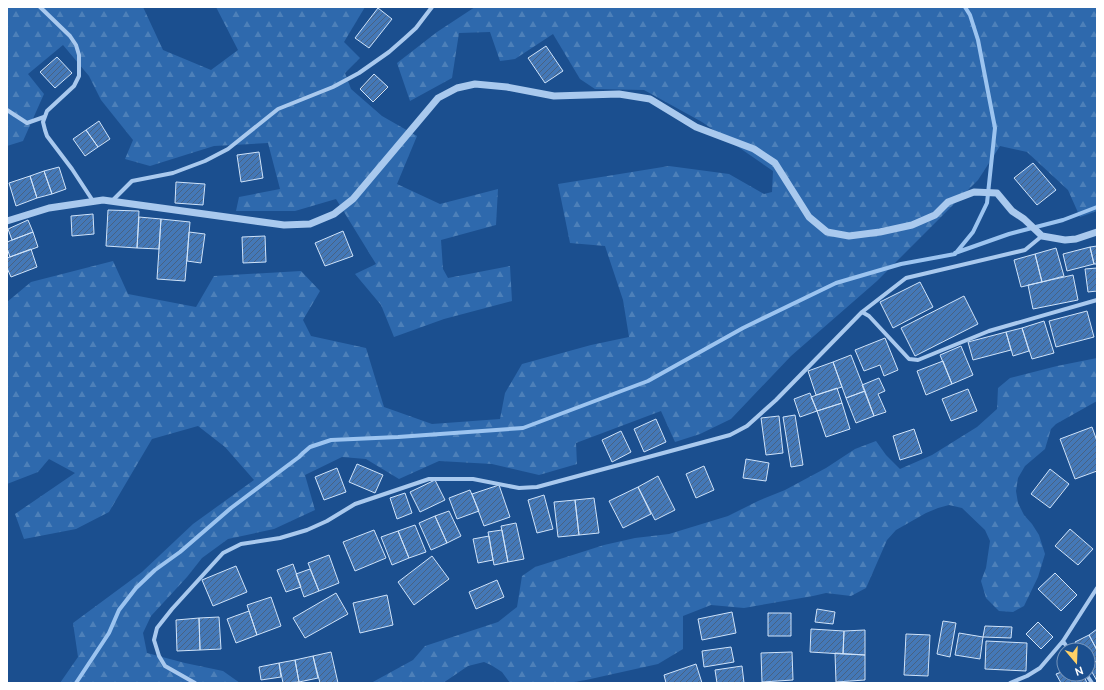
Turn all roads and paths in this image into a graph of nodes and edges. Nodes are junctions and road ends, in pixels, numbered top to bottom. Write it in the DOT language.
graph roads {
  1 [pos="40,7"];
  2 [pos="432,7"];
  3 [pos="7,110"];
  4 [pos="44,116"];
  5 [pos="93,201"];
  6 [pos="112,201"];
  7 [pos="7,221"];
  8 [pos="1097,232"];
  9 [pos="1042,236"];
  10 [pos="1097,300"];
  11 [pos="862,312"];
  12 [pos="1097,588"];
  13 [pos="1063,641"];
  14 [pos="195,683"];
  15 [pos="1010,683"];
  1 -- 4 [label="street"];
  2 -- 6 [label="street"];
  3 -- 4 [label="street"];
  4 -- 5 [label="street"];
  5 -- 6 [label="street"];
  5 -- 7 [label="street"];
  6 -- 9 [label="street"];
  8 -- 9 [label="street"];
  9 -- 11 [label="street"];
  10 -- 11 [label="street"];
  11 -- 14 [label="street"];
  12 -- 13 [label="street"];
  13 -- 15 [label="street"];
}
